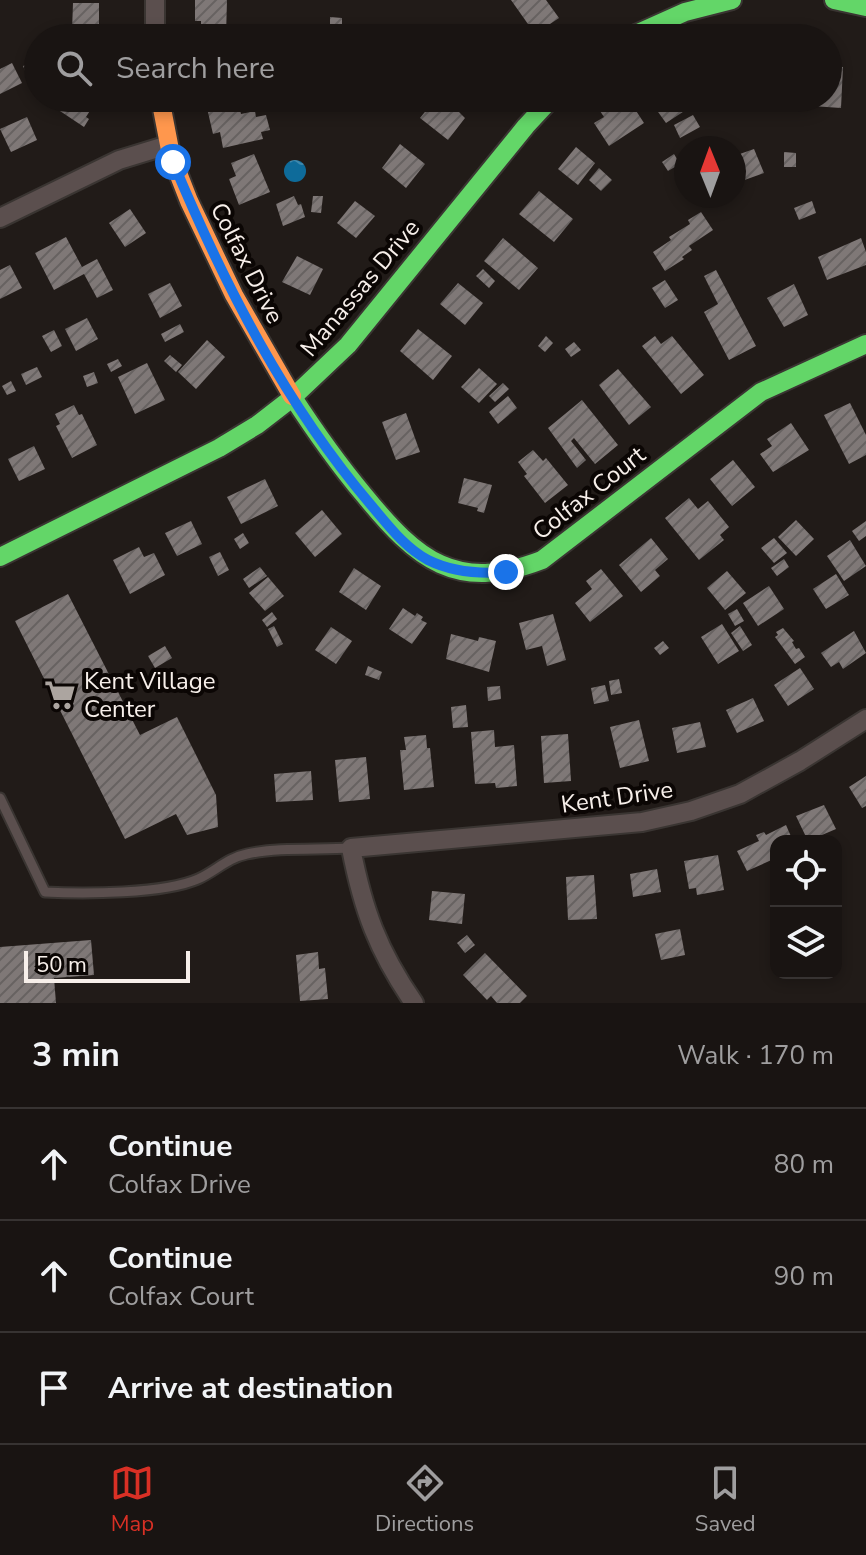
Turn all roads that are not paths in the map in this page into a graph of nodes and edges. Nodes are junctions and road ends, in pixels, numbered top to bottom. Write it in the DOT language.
graph roads {
  1 [pos="155,0"];
  2 [pos="732,0"];
  3 [pos="834,0"];
  4 [pos="866,7"];
  5 [pos="155,24"];
  6 [pos="658,24"];
  7 [pos="162,112"];
  8 [pos="539,112"];
  9 [pos="168,145"];
  10 [pos="0,218"];
  11 [pos="866,344"];
  12 [pos="292,398"];
  13 [pos="0,557"];
  14 [pos="866,719"];
  15 [pos="0,798"];
  16 [pos="351,848"];
  17 [pos="414,1003"];
  1 -- 5 [label="street"];
  2 -- 6 [label="street"];
  3 -- 4 [label="street"];
  7 -- 9 [label="street, Colfax Drive"];
  8 -- 12 [label="street, Manassas Drive"];
  9 -- 10 [label="street"];
  9 -- 12 [label="street, Colfax Drive"];
  11 -- 12 [label="street, Colfax Court"];
  12 -- 13 [label="street, Manassas Drive"];
  14 -- 16 [label="street, Kent Drive"];
  15 -- 16 [label="lane"];
  16 -- 17 [label="street"];
}
